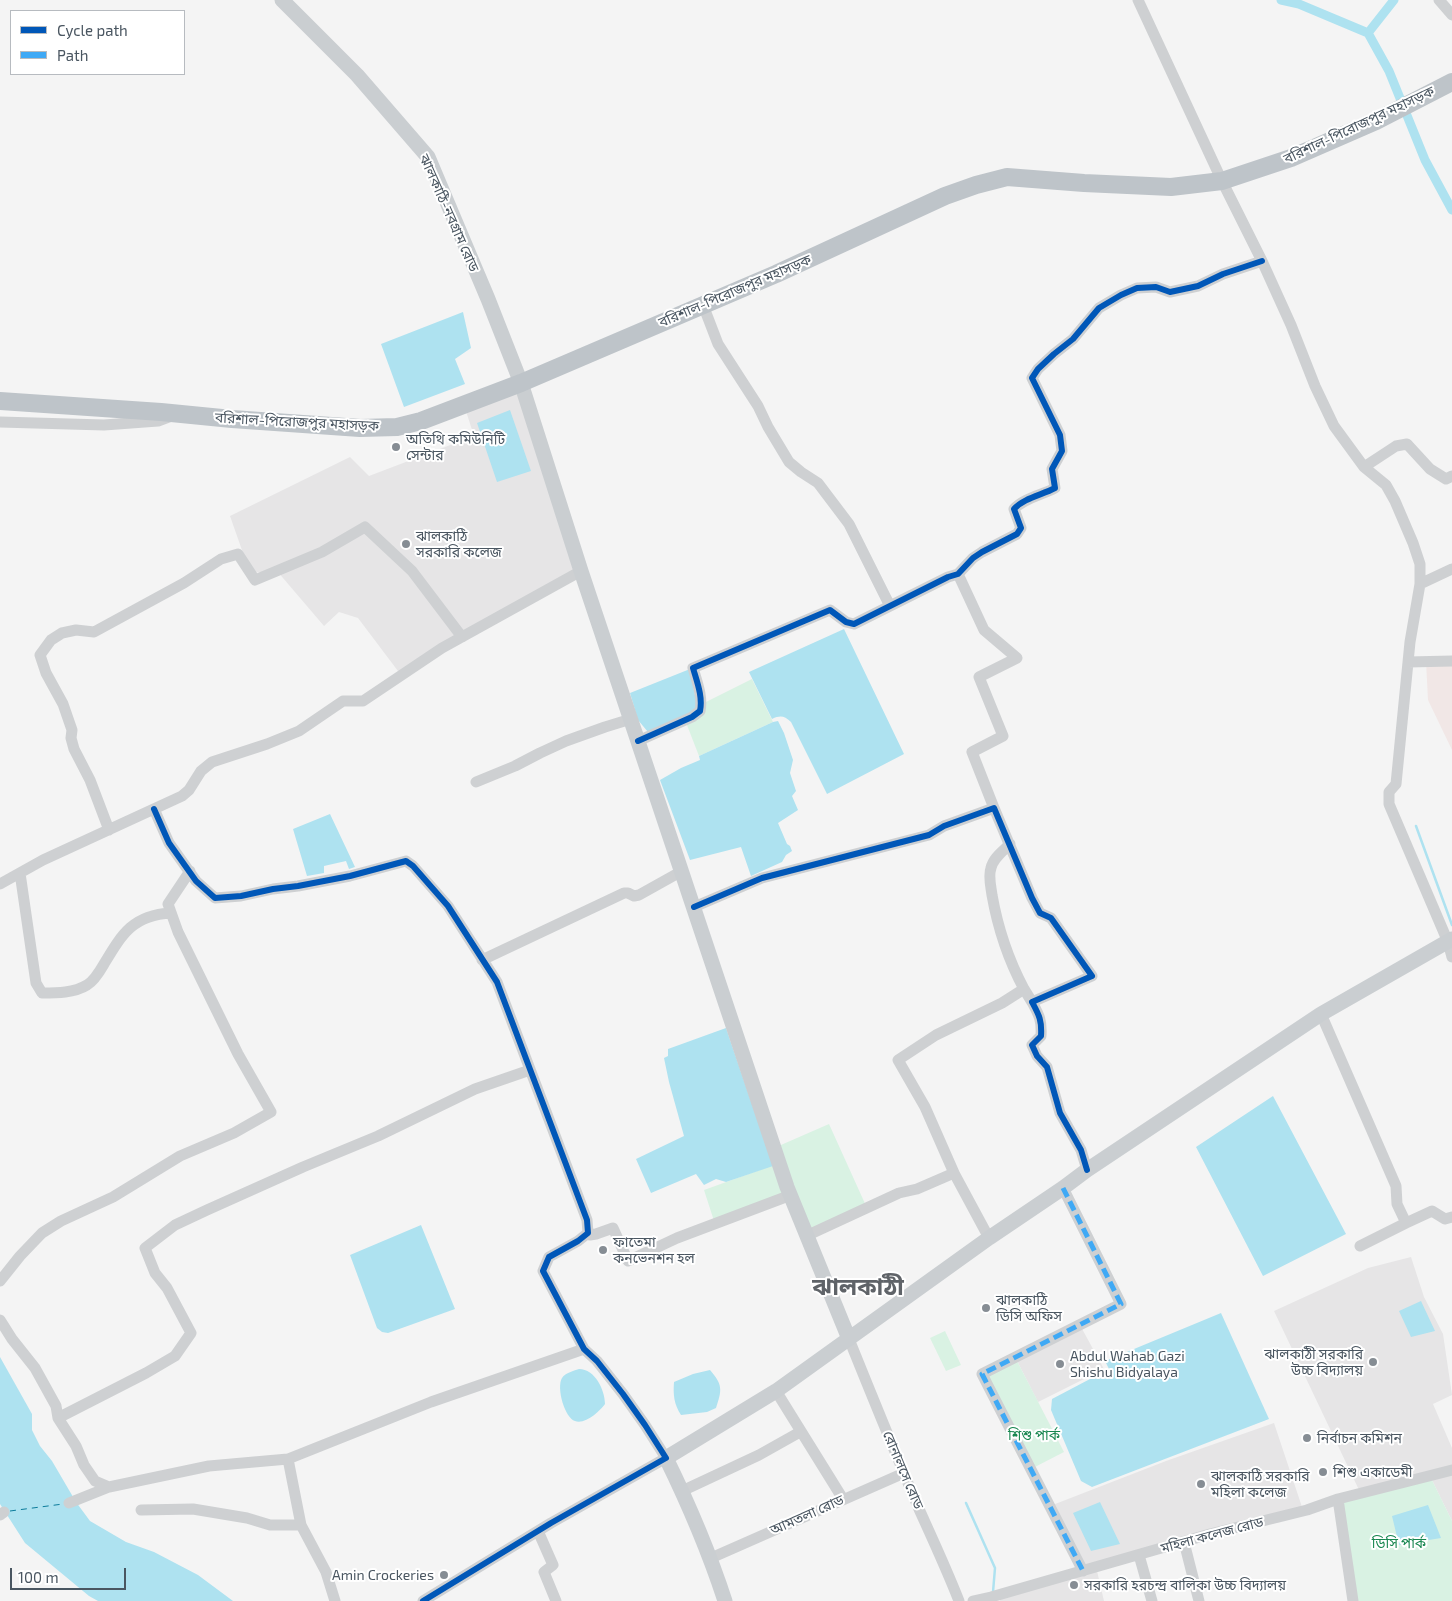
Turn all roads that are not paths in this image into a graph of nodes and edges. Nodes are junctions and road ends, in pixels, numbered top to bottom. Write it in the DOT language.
graph roads {
  1 [pos="282,0"];
  2 [pos="1138,0"];
  3 [pos="1439,0"];
  4 [pos="1452,15"];
  5 [pos="1452,82"];
  6 [pos="1222,181"];
  7 [pos="1262,261"];
  8 [pos="703,305"];
  9 [pos="520,383"];
  10 [pos="0,401"];
  11 [pos="179,414"];
  12 [pos="0,422"];
  13 [pos="1364,467"];
  14 [pos="1452,476"];
  15 [pos="1452,570"];
  16 [pos="581,571"];
  17 [pos="958,574"];
  18 [pos="1420,584"];
  19 [pos="890,606"];
  20 [pos="462,637"];
  21 [pos="1452,661"];
  22 [pos="1408,662"];
  23 [pos="631,719"];
  24 [pos="638,741"];
  25 [pos="476,782"];
  26 [pos="994,808"];
  27 [pos="154,809"];
  28 [pos="109,830"];
  29 [pos="1010,844"];
  30 [pos="190,871"];
  31 [pos="682,871"];
  32 [pos="20,872"];
  33 [pos="0,884"];
  34 [pos="694,907"];
  35 [pos="172,913"];
  36 [pos="1450,941"];
  37 [pos="1452,957"];
  38 [pos="482,960"];
  39 [pos="1024,989"];
  40 [pos="1032,1002"];
  41 [pos="1321,1014"];
  42 [pos="530,1070"];
  43 [pos="1087,1170"];
  44 [pos="954,1173"];
  45 [pos="1063,1188"];
  46 [pos="790,1195"];
  47 [pos="1452,1217"];
  48 [pos="1406,1223"];
  49 [pos="588,1233"];
  50 [pos="806,1236"];
  51 [pos="989,1238"];
  52 [pos="1360,1246"];
  53 [pos="0,1280"];
  54 [pos="0,1320"];
  55 [pos="849,1339"];
  56 [pos="584,1349"];
  57 [pos="776,1391"];
  58 [pos="58,1418"];
  59 [pos="800,1432"];
  60 [pos="666,1458"];
  61 [pos="288,1459"];
  62 [pos="1452,1470"];
  63 [pos="904,1473"];
  64 [pos="109,1487"];
  65 [pos="682,1491"];
  66 [pos="843,1499"];
  67 [pos="1338,1500"];
  68 [pos="69,1503"];
  69 [pos="141,1510"];
  70 [pos="301,1525"];
  71 [pos="538,1531"];
  72 [pos="1184,1542"];
  73 [pos="1139,1555"];
  74 [pos="711,1558"];
  75 [pos="1083,1571"];
  76 [pos="441,1590"];
  77 [pos="335,1601"];
  78 [pos="423,1601"];
  79 [pos="446,1601"];
  80 [pos="556,1601"];
  81 [pos="725,1601"];
  82 [pos="959,1601"];
  83 [pos="973,1601"];
  84 [pos="1152,1601"];
  85 [pos="1200,1601"];
  86 [pos="1353,1601"];
  1 -- 9 [label="main road, ঝালকাঠি-নবগ্রাম রোড"];
  2 -- 6 [label="street"];
  3 -- 4 [label="street"];
  5 -- 6 [label="highway, বরিশাল-পিরোজপুর মহাসড়ক"];
  6 -- 7 [label="street"];
  6 -- 8 [label="highway, বরিশাল-পিরোজপুর মহাসড়ক"];
  7 -- 13 [label="street"];
  7 -- 17 [label="street"];
  8 -- 9 [label="highway, বরিশাল-পিরোজপুর মহাসড়ক"];
  8 -- 19 [label="street"];
  9 -- 11 [label="highway, বরিশাল-পিরোজপুর মহাসড়ক"];
  9 -- 16 [label="main road, ঝালকাঠি-নবগ্রাম রোড"];
  10 -- 11 [label="highway, বরিশাল-পিরোজপুর মহাসড়ক"];
  11 -- 12 [label="street"];
  13 -- 14 [label="street"];
  13 -- 18 [label="street"];
  15 -- 18 [label="street"];
  16 -- 20 [label="street"];
  16 -- 23 [label="main road, ঝালকাঠি-নবগ্রাম রোড"];
  17 -- 19 [label="street"];
  17 -- 26 [label="street"];
  18 -- 22 [label="street"];
  19 -- 24 [label="street"];
  20 -- 27 [label="street"];
  20 -- 28 [label="street"];
  21 -- 22 [label="street"];
  22 -- 36 [label="street"];
  23 -- 24 [label="main road, ঝালকাঠি-নবগ্রাম রোড"];
  23 -- 25 [label="street"];
  24 -- 31 [label="main road, ঝালকাঠি-নবগ্রাম রোড"];
  26 -- 29 [label="street"];
  26 -- 34 [label="street"];
  27 -- 28 [label="street"];
  27 -- 30 [label="street"];
  28 -- 32 [label="street"];
  29 -- 39 [label="street"];
  29 -- 40 [label="street"];
  30 -- 35 [label="street"];
  30 -- 38 [label="street"];
  31 -- 34 [label="main road, ঝালকাঠি-নবগ্রাম রোড"];
  31 -- 38 [label="street"];
  32 -- 33 [label="street"];
  32 -- 35 [label="street"];
  34 -- 46 [label="main road, ঝালকাঠি-নবগ্রাম রোড"];
  35 -- 53 [label="street"];
  36 -- 37 [label="street"];
  36 -- 41 [label="main road"];
  38 -- 42 [label="street"];
  39 -- 40 [label="street"];
  39 -- 44 [label="street"];
  40 -- 43 [label="street"];
  41 -- 43 [label="main road"];
  41 -- 48 [label="street"];
  42 -- 49 [label="street"];
  42 -- 58 [label="street"];
  43 -- 45 [label="main road"];
  44 -- 50 [label="street"];
  44 -- 51 [label="street"];
  45 -- 51 [label="main road"];
  45 -- 75 [label="street"];
  46 -- 49 [label="street"];
  46 -- 50 [label="main road, ঝালকাঠি-নবগ্রাম রোড"];
  47 -- 48 [label="street"];
  48 -- 52 [label="street"];
  49 -- 56 [label="street"];
  50 -- 55 [label="main road, ঝালকাঠি-নবগ্রাম রোড"];
  51 -- 55 [label="main road"];
  54 -- 58 [label="street"];
  55 -- 57 [label="main road"];
  55 -- 63 [label="street, রোনালসে রোড"];
  56 -- 60 [label="street"];
  56 -- 61 [label="street"];
  57 -- 59 [label="street"];
  57 -- 60 [label="main road"];
  58 -- 64 [label="street"];
  59 -- 65 [label="street"];
  59 -- 66 [label="street"];
  60 -- 65 [label="main road"];
  60 -- 71 [label="street"];
  61 -- 64 [label="street"];
  61 -- 70 [label="street"];
  62 -- 67 [label="street, মহিলা কলেজ রোড"];
  63 -- 66 [label="street, আমতলা রোড"];
  63 -- 82 [label="street, রোনালসে রোড"];
  64 -- 68 [label="street"];
  65 -- 74 [label="main road"];
  66 -- 74 [label="street, আমতলা রোড"];
  67 -- 72 [label="street, মহিলা কলেজ রোড"];
  67 -- 86 [label="street"];
  69 -- 70 [label="street"];
  70 -- 77 [label="street"];
  71 -- 76 [label="street"];
  71 -- 80 [label="street"];
  72 -- 73 [label="street, মহিলা কলেজ রোড"];
  72 -- 85 [label="street"];
  73 -- 75 [label="street, মহিলা কলেজ রোড"];
  73 -- 84 [label="street"];
  74 -- 81 [label="main road"];
  75 -- 83 [label="street, মহিলা কলেজ রোড"];
  76 -- 78 [label="street"];
  76 -- 79 [label="street"];
}
